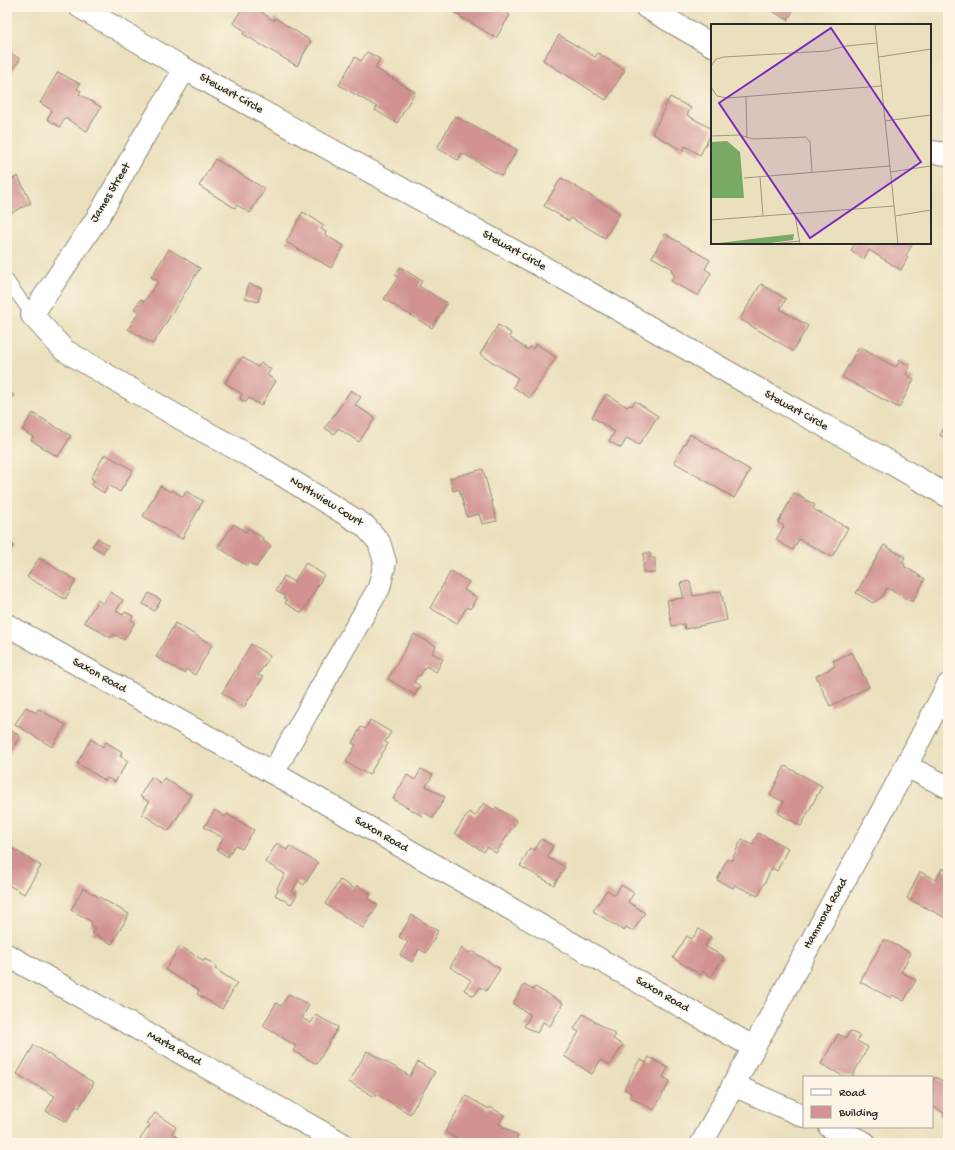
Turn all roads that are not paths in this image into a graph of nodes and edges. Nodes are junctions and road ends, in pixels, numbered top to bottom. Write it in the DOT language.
graph roads {
  1 [pos="80,7"];
  2 [pos="646,7"];
  3 [pos="711,44"];
  4 [pos="186,69"];
  5 [pos="931,152"];
  6 [pos="948,154"];
  7 [pos="7,280"];
  8 [pos="32,315"];
  9 [pos="948,496"];
  10 [pos="7,625"];
  11 [pos="948,685"];
  12 [pos="906,766"];
  13 [pos="274,773"];
  14 [pos="948,787"];
  15 [pos="8,958"];
  16 [pos="753,1047"];
  17 [pos="733,1085"];
  18 [pos="803,1116"];
  19 [pos="832,1128"];
  20 [pos="341,1143"];
  21 [pos="702,1143"];
  22 [pos="865,1143"];
  1 -- 4 [label="street, Stewart Circle"];
  2 -- 3 [label="street"];
  4 -- 8 [label="street, James Street"];
  4 -- 9 [label="street, Stewart Circle"];
  5 -- 6 [label="street"];
  7 -- 8 [label="lane"];
  8 -- 13 [label="street, Northview Court"];
  10 -- 13 [label="street, Saxon Road"];
  11 -- 12 [label="street, Hammond Road"];
  12 -- 14 [label="street"];
  12 -- 16 [label="street, Hammond Road"];
  13 -- 16 [label="street, Saxon Road"];
  15 -- 20 [label="street, Marta Road"];
  16 -- 17 [label="street, Hammond Road"];
  17 -- 18 [label="street"];
  17 -- 21 [label="street, Hammond Road"];
  19 -- 22 [label="street"];
}
